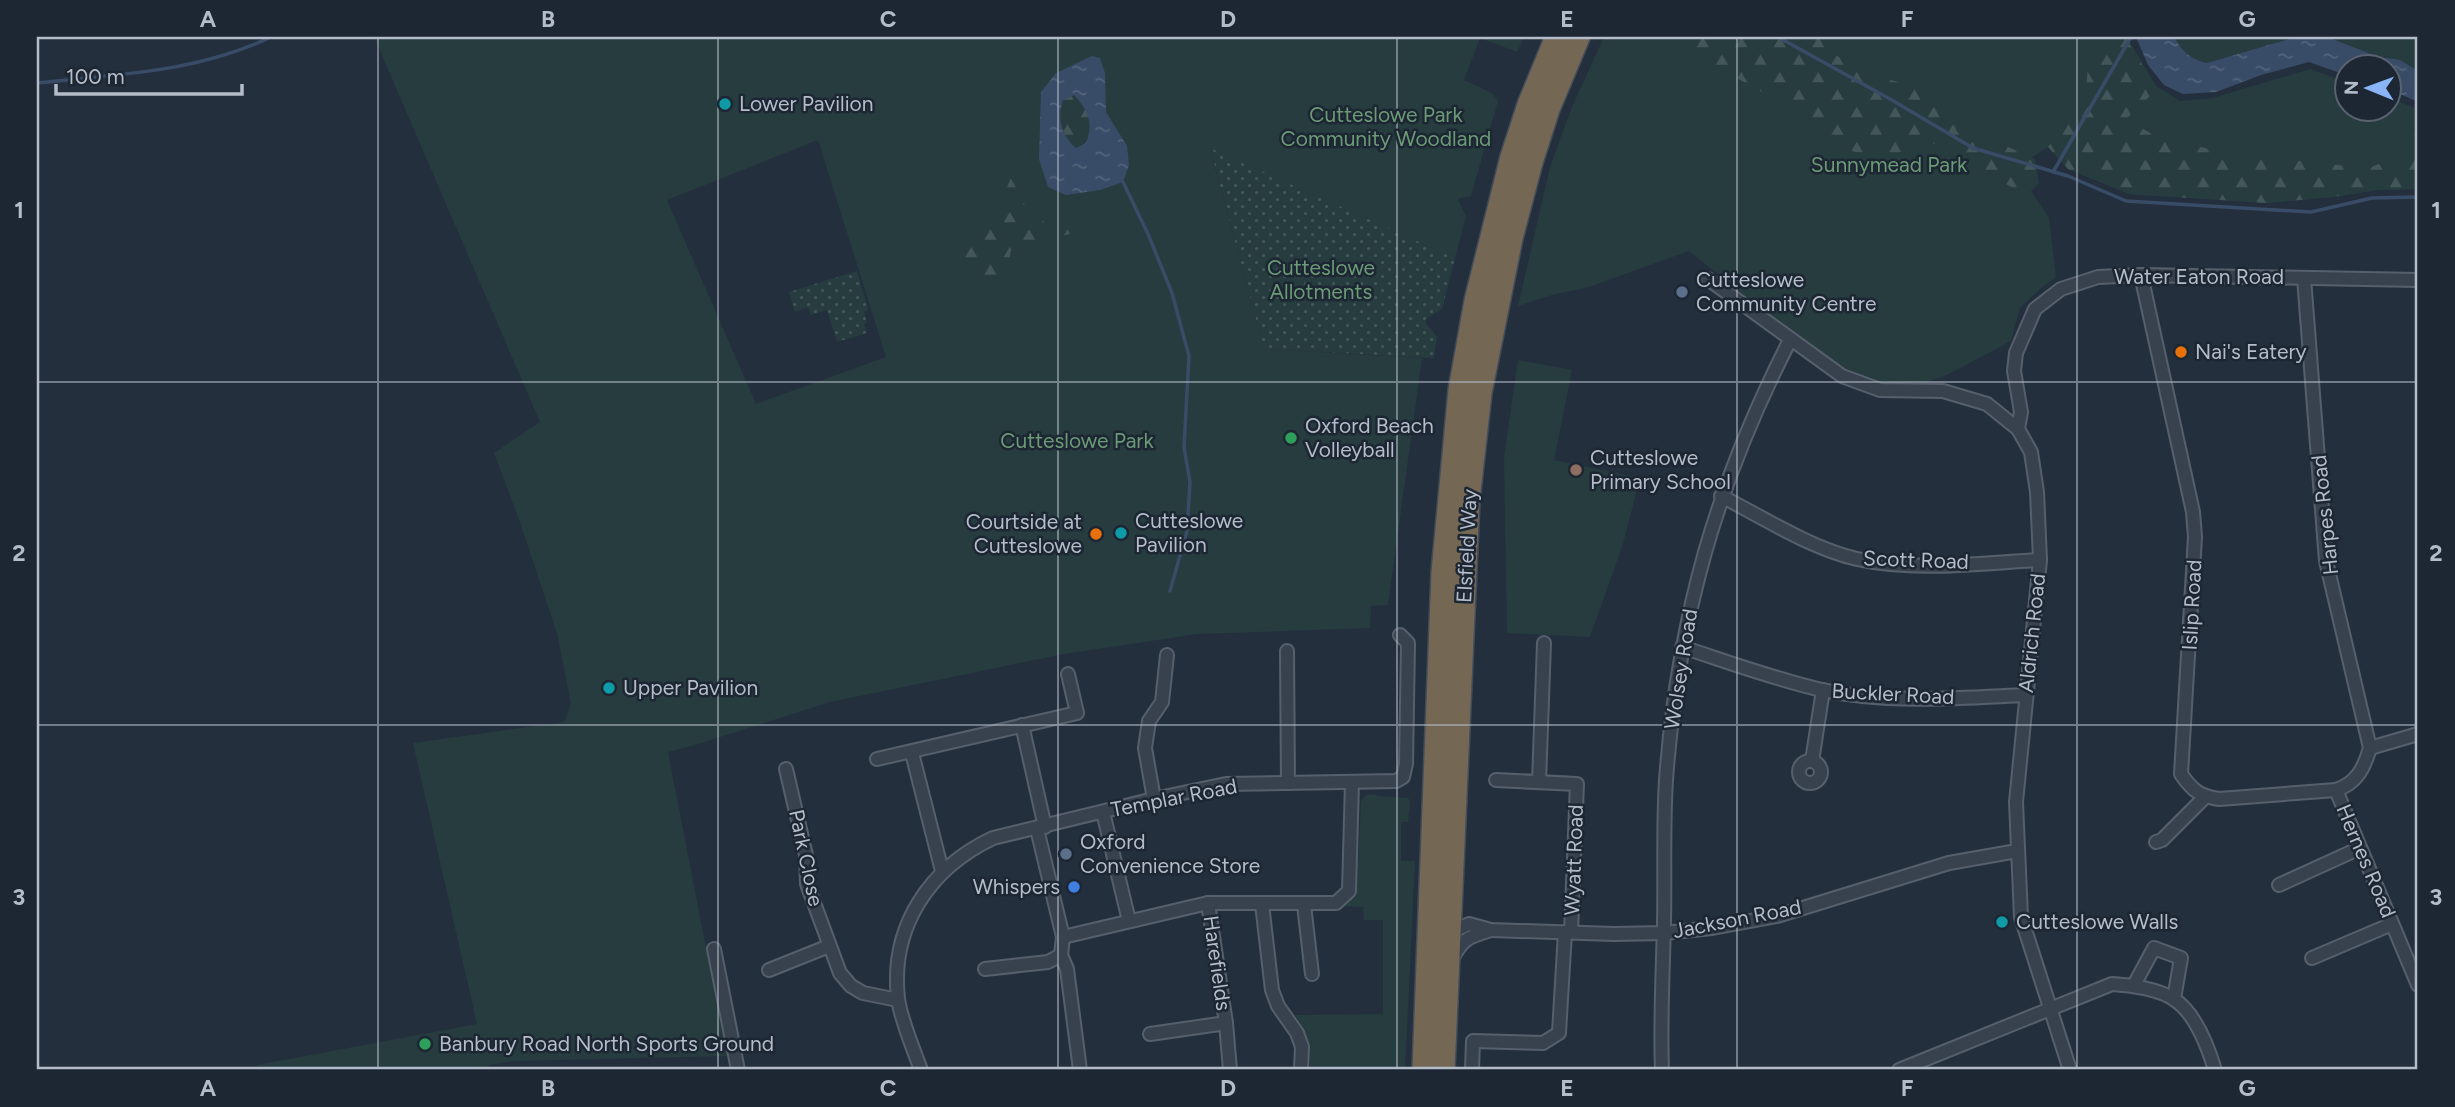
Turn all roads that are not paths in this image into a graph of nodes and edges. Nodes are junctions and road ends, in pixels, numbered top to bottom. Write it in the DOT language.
graph roads {
  1 [pos="1557,37"];
  2 [pos="1578,37"];
  3 [pos="2141,275"];
  4 [pos="2305,278"];
  5 [pos="1708,279"];
  6 [pos="2418,280"];
  7 [pos="1790,340"];
  8 [pos="2016,352"];
  9 [pos="2018,429"];
  10 [pos="1721,496"];
  11 [pos="2040,560"];
  12 [pos="1400,635"];
  13 [pos="1544,643"];
  14 [pos="1682,647"];
  15 [pos="1287,651"];
  16 [pos="1167,655"];
  17 [pos="1068,674"];
  18 [pos="1823,690"];
  19 [pos="2026,695"];
  20 [pos="1022,726"];
  21 [pos="2418,734"];
  22 [pos="2370,748"];
  23 [pos="912,752"];
  24 [pos="877,759"];
  25 [pos="1812,761"];
  26 [pos="786,769"];
  27 [pos="1496,780"];
  28 [pos="1352,782"];
  29 [pos="1539,782"];
  30 [pos="1288,783"];
  31 [pos="2336,790"];
  32 [pos="2205,797"];
  33 [pos="1154,799"];
  34 [pos="1103,812"];
  35 [pos="1041,828"];
  36 [pos="2157,842"];
  37 [pos="2360,848"];
  38 [pos="2017,851"];
  39 [pos="942,871"];
  40 [pos="2280,885"];
  41 [pos="1208,903"];
  42 [pos="1262,904"];
  43 [pos="1304,905"];
  44 [pos="1129,921"];
  45 [pos="2392,924"];
  46 [pos="1491,930"];
  47 [pos="1450,931"];
  48 [pos="1568,932"];
  49 [pos="1664,933"];
  50 [pos="1063,937"];
  51 [pos="829,946"];
  52 [pos="715,948"];
  53 [pos="1430,949"];
  54 [pos="1061,955"];
  55 [pos="2312,958"];
  56 [pos="1448,966"];
  57 [pos="985,969"];
  58 [pos="769,970"];
  59 [pos="1312,974"];
  60 [pos="2134,985"];
  61 [pos="2418,985"];
  62 [pos="2174,999"];
  63 [pos="898,1000"];
  64 [pos="2049,1009"];
  65 [pos="1226,1023"];
  66 [pos="1150,1034"];
  67 [pos="738,1070"];
  68 [pos="921,1070"];
  69 [pos="1080,1070"];
  70 [pos="1230,1070"];
  71 [pos="1301,1070"];
  72 [pos="1424,1070"];
  73 [pos="1443,1070"];
  74 [pos="1472,1070"];
  75 [pos="1661,1070"];
  76 [pos="1899,1070"];
  77 [pos="2070,1070"];
  78 [pos="2215,1070"];
  1 -- 53 [label="highway, Elsfield Way"];
  2 -- 47 [label="highway, Elsfield Way"];
  3 -- 4 [label="street, Water Eaton Road"];
  3 -- 8 [label="street, Water Eaton Road"];
  3 -- 32 [label="street, Islip Road"];
  4 -- 6 [label="street, Water Eaton Road"];
  4 -- 22 [label="street, Harpes Road"];
  5 -- 7 [label="street"];
  7 -- 9 [label="street"];
  7 -- 10 [label="street, Wolsey Road"];
  8 -- 9 [label="street, Aldrich Road"];
  9 -- 11 [label="street, Aldrich Road"];
  10 -- 11 [label="street, Scott Road"];
  10 -- 14 [label="street, Wolsey Road"];
  11 -- 19 [label="street, Aldrich Road"];
  12 -- 28 [label="street, Templar Road"];
  13 -- 29 [label="street"];
  14 -- 18 [label="street, Buckler Road"];
  14 -- 49 [label="street, Wolsey Road"];
  15 -- 30 [label="street"];
  16 -- 33 [label="street"];
  17 -- 20 [label="street"];
  18 -- 19 [label="street, Buckler Road"];
  18 -- 25 [label="street"];
  19 -- 38 [label="street, Aldrich Road"];
  20 -- 23 [label="street"];
  20 -- 35 [label="street"];
  21 -- 22 [label="street"];
  22 -- 31 [label="street, Hernes Road"];
  23 -- 24 [label="street"];
  23 -- 39 [label="street"];
  26 -- 51 [label="street, Park Close"];
  27 -- 29 [label="street, Wyatt Road"];
  28 -- 30 [label="street, Templar Road"];
  28 -- 43 [label="street"];
  29 -- 48 [label="street, Wyatt Road"];
  30 -- 33 [label="street, Templar Road"];
  31 -- 32 [label="street"];
  31 -- 37 [label="street, Hernes Road"];
  32 -- 36 [label="street"];
  33 -- 34 [label="street, Templar Road"];
  34 -- 35 [label="street, Templar Road"];
  34 -- 44 [label="street"];
  35 -- 39 [label="street, Templar Road"];
  35 -- 50 [label="street"];
  37 -- 40 [label="street"];
  37 -- 45 [label="street, Hernes Road"];
  38 -- 49 [label="street, Jackson Road"];
  38 -- 64 [label="street, Aldrich Road"];
  39 -- 63 [label="street, Templar Road"];
  41 -- 42 [label="street"];
  41 -- 44 [label="street"];
  41 -- 65 [label="street, Harefields"];
  42 -- 43 [label="street"];
  42 -- 71 [label="street"];
  43 -- 59 [label="street"];
  44 -- 50 [label="street"];
  45 -- 55 [label="street"];
  45 -- 61 [label="street, Hernes Road"];
  46 -- 47 [label="street, Jackson Road"];
  46 -- 48 [label="street, Jackson Road"];
  46 -- 56 [label="street, Jackson Road"];
  47 -- 53 [label="street"];
  47 -- 56 [label="highway, Elsfield Way"];
  48 -- 49 [label="street, Jackson Road"];
  48 -- 74 [label="street"];
  49 -- 75 [label="street, Wolsey Road"];
  50 -- 54 [label="street"];
  51 -- 58 [label="street"];
  51 -- 63 [label="street, Park Close"];
  52 -- 67 [label="street"];
  53 -- 72 [label="highway, Elsfield Way"];
  54 -- 57 [label="street"];
  54 -- 69 [label="street"];
  56 -- 73 [label="highway, Elsfield Way"];
  60 -- 62 [label="street"];
  60 -- 62 [label="street"];
  60 -- 64 [label="street"];
  62 -- 78 [label="street"];
  63 -- 68 [label="street, Templar Road"];
  64 -- 76 [label="street"];
  64 -- 77 [label="street, Aldrich Road"];
  65 -- 66 [label="street, Harefields"];
  65 -- 70 [label="street, Harefields"];
}
